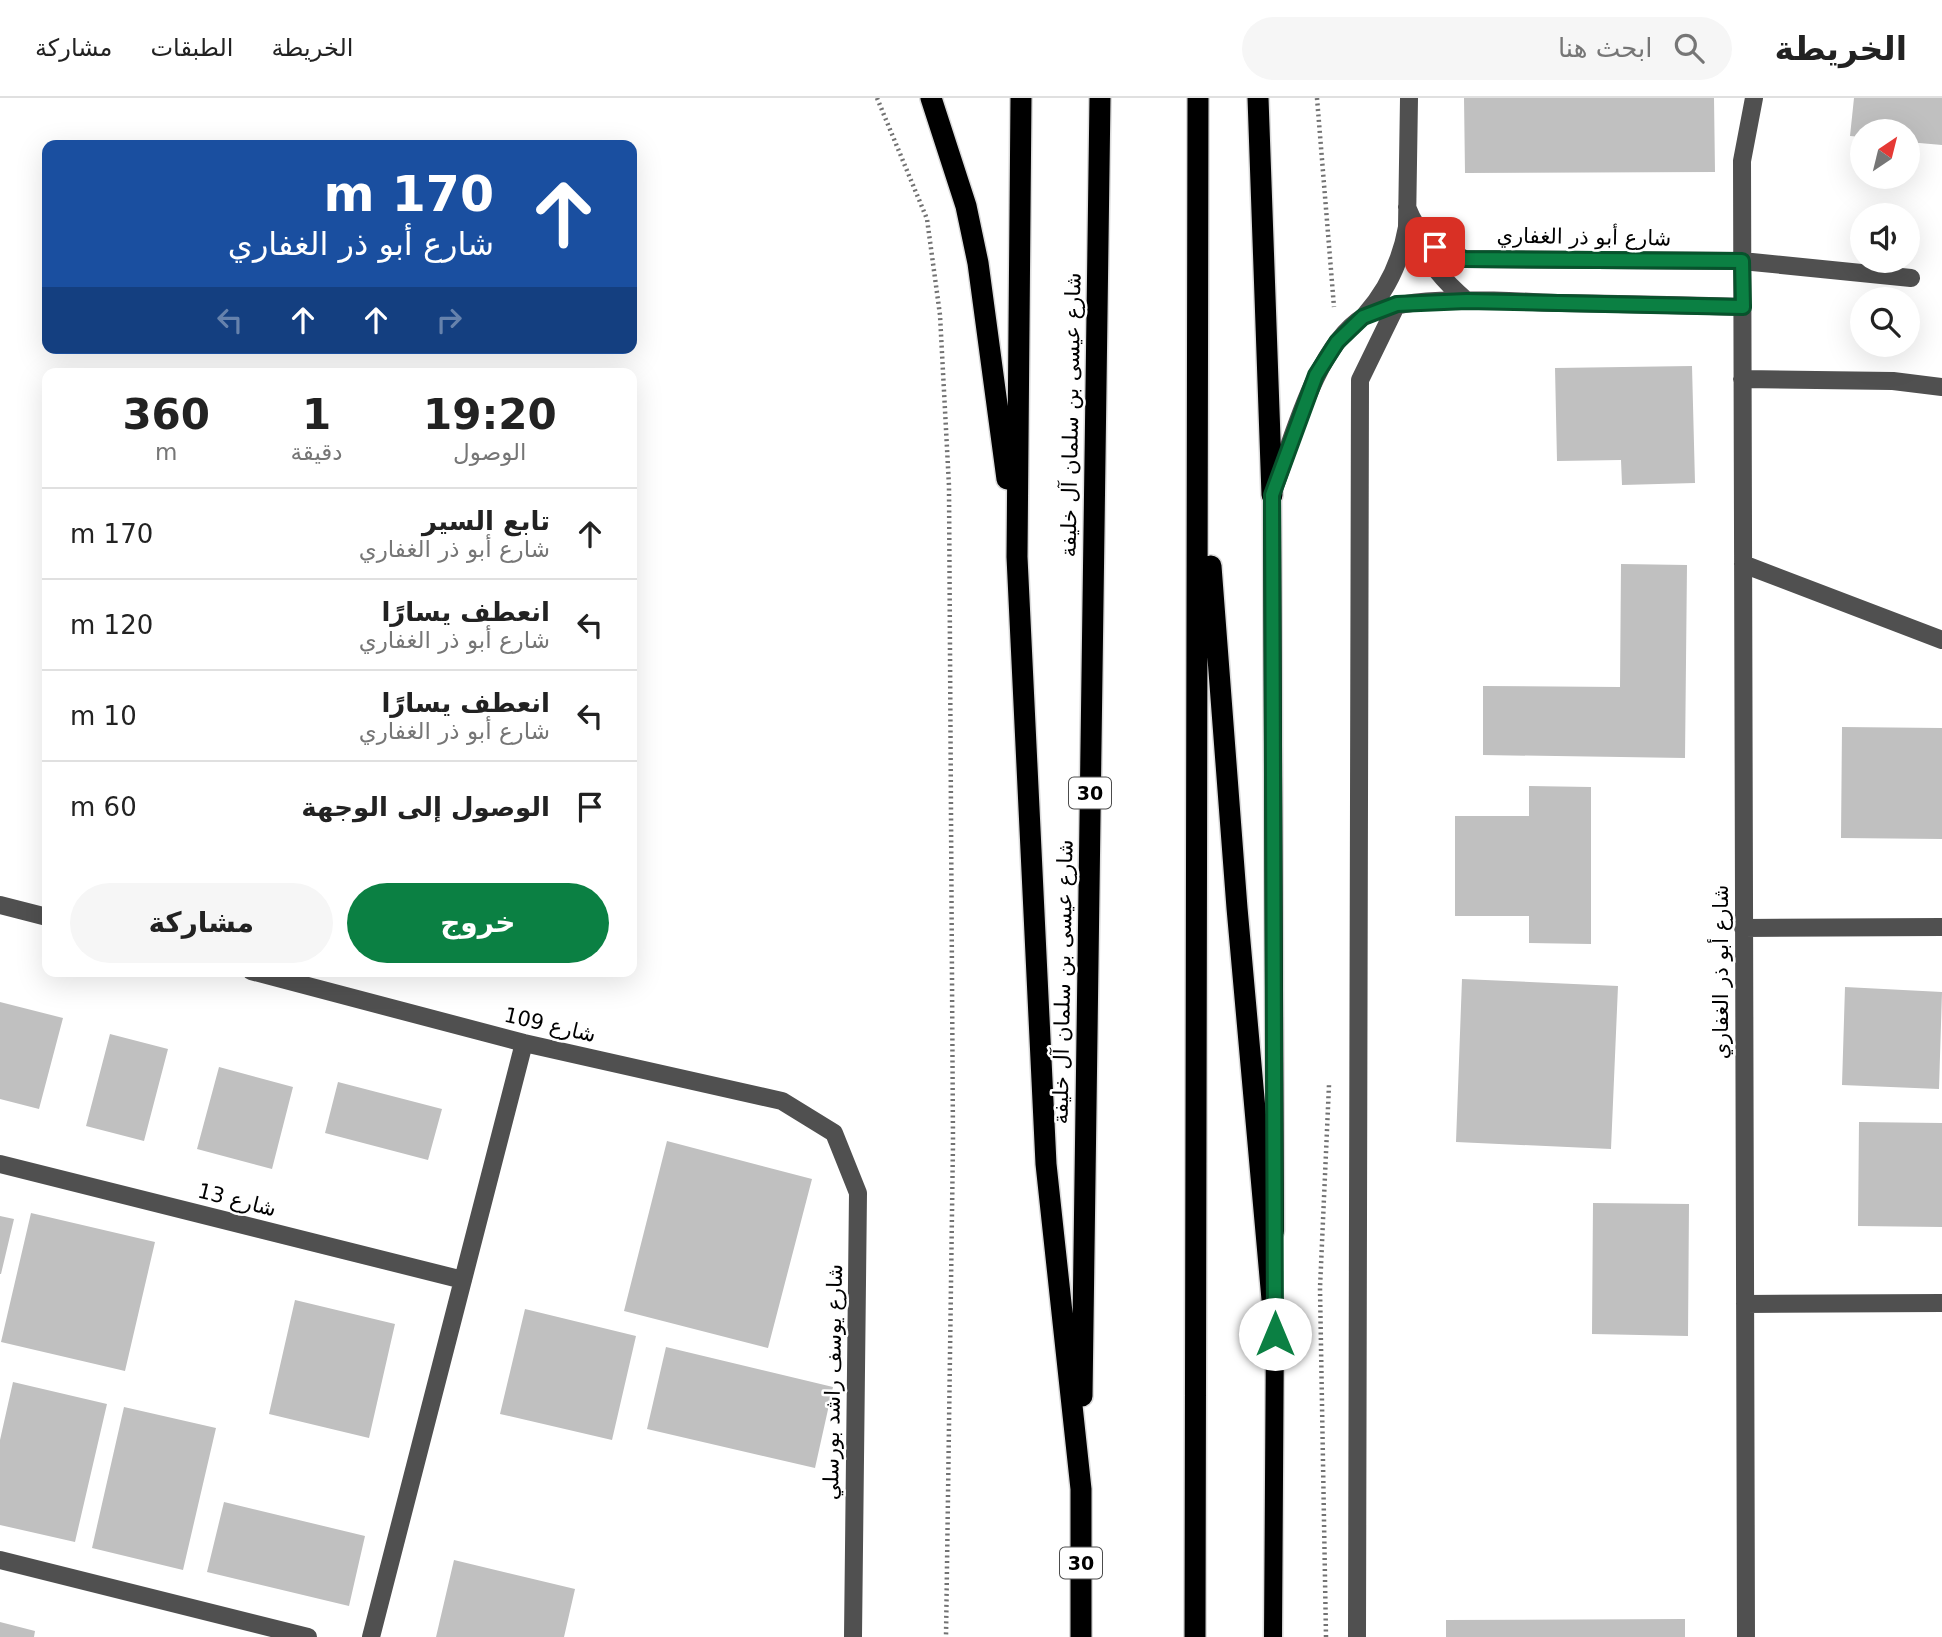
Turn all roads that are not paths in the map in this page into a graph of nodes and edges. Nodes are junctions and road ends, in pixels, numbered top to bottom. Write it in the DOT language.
graph roads {
  1 [pos="931,98"];
  2 [pos="1021,98"];
  3 [pos="1100,98"];
  4 [pos="1198,98"];
  5 [pos="1258,98"];
  6 [pos="1409,98"];
  7 [pos="1754,98"];
  8 [pos="1410,215"];
  9 [pos="1742,261"];
  10 [pos="1910,278"];
  11 [pos="1467,301"];
  12 [pos="1397,304"];
  13 [pos="1743,307"];
  14 [pos="1363,317"];
  15 [pos="1742,379"];
  16 [pos="1942,387"];
  17 [pos="1199,411"];
  18 [pos="1272,495"];
  19 [pos="1017,557"];
  20 [pos="1743,564"];
  21 [pos="1942,640"];
  22 [pos="0,905"];
  23 [pos="42,916"];
  24 [pos="1942,927"];
  25 [pos="1743,928"];
  26 [pos="274,977"];
  27 [pos="524,1043"];
  28 [pos="834,1133"];
  29 [pos="0,1164"];
  30 [pos="463,1280"];
  31 [pos="1942,1303"];
  32 [pos="1745,1304"];
  33 [pos="1275,1334"];
  34 [pos="1081,1489"];
  35 [pos="0,1560"];
  36 [pos="308,1637"];
  37 [pos="371,1637"];
  38 [pos="853,1637"];
  39 [pos="1081,1637"];
  40 [pos="1195,1637"];
  41 [pos="1273,1637"];
  42 [pos="1357,1637"];
  43 [pos="1746,1637"];
  1 -- 19 [label="highway"];
  2 -- 19 [label="highway"];
  3 -- 34 [label="highway, شارع عيسى بن سلمان آل خليفة / 30"];
  4 -- 17 [label="highway"];
  5 -- 18 [label="highway"];
  6 -- 8 [label="street"];
  7 -- 9 [label="street, شارع أبو ذر الغفاري"];
  8 -- 9 [label="street, شارع أبو ذر الغفاري"];
  8 -- 11 [label="street"];
  8 -- 14 [label="street"];
  9 -- 10 [label="street"];
  9 -- 13 [label="street, شارع أبو ذر الغفاري"];
  11 -- 12 [label="street"];
  11 -- 13 [label="street"];
  12 -- 14 [label="street"];
  12 -- 42 [label="street"];
  13 -- 15 [label="street, شارع أبو ذر الغفاري"];
  14 -- 18 [label="street"];
  15 -- 16 [label="street"];
  15 -- 20 [label="street, شارع أبو ذر الغفاري"];
  17 -- 33 [label="highway"];
  17 -- 40 [label="highway"];
  18 -- 33 [label="main road"];
  19 -- 34 [label="highway"];
  20 -- 21 [label="street"];
  20 -- 25 [label="street, شارع أبو ذر الغفاري"];
  22 -- 23 [label="street"];
  24 -- 25 [label="street"];
  25 -- 32 [label="street, شارع أبو ذر الغفاري"];
  26 -- 27 [label="street, شارع 109"];
  27 -- 28 [label="street, شارع 109"];
  27 -- 30 [label="street"];
  28 -- 38 [label="street, شارع يوسف راشد بورسلي"];
  29 -- 30 [label="street, شارع 13"];
  30 -- 37 [label="street"];
  31 -- 32 [label="street"];
  32 -- 43 [label="street, شارع أبو ذر الغفاري"];
  33 -- 41 [label="main road"];
  34 -- 39 [label="highway, 30"];
  35 -- 36 [label="street"];
}
